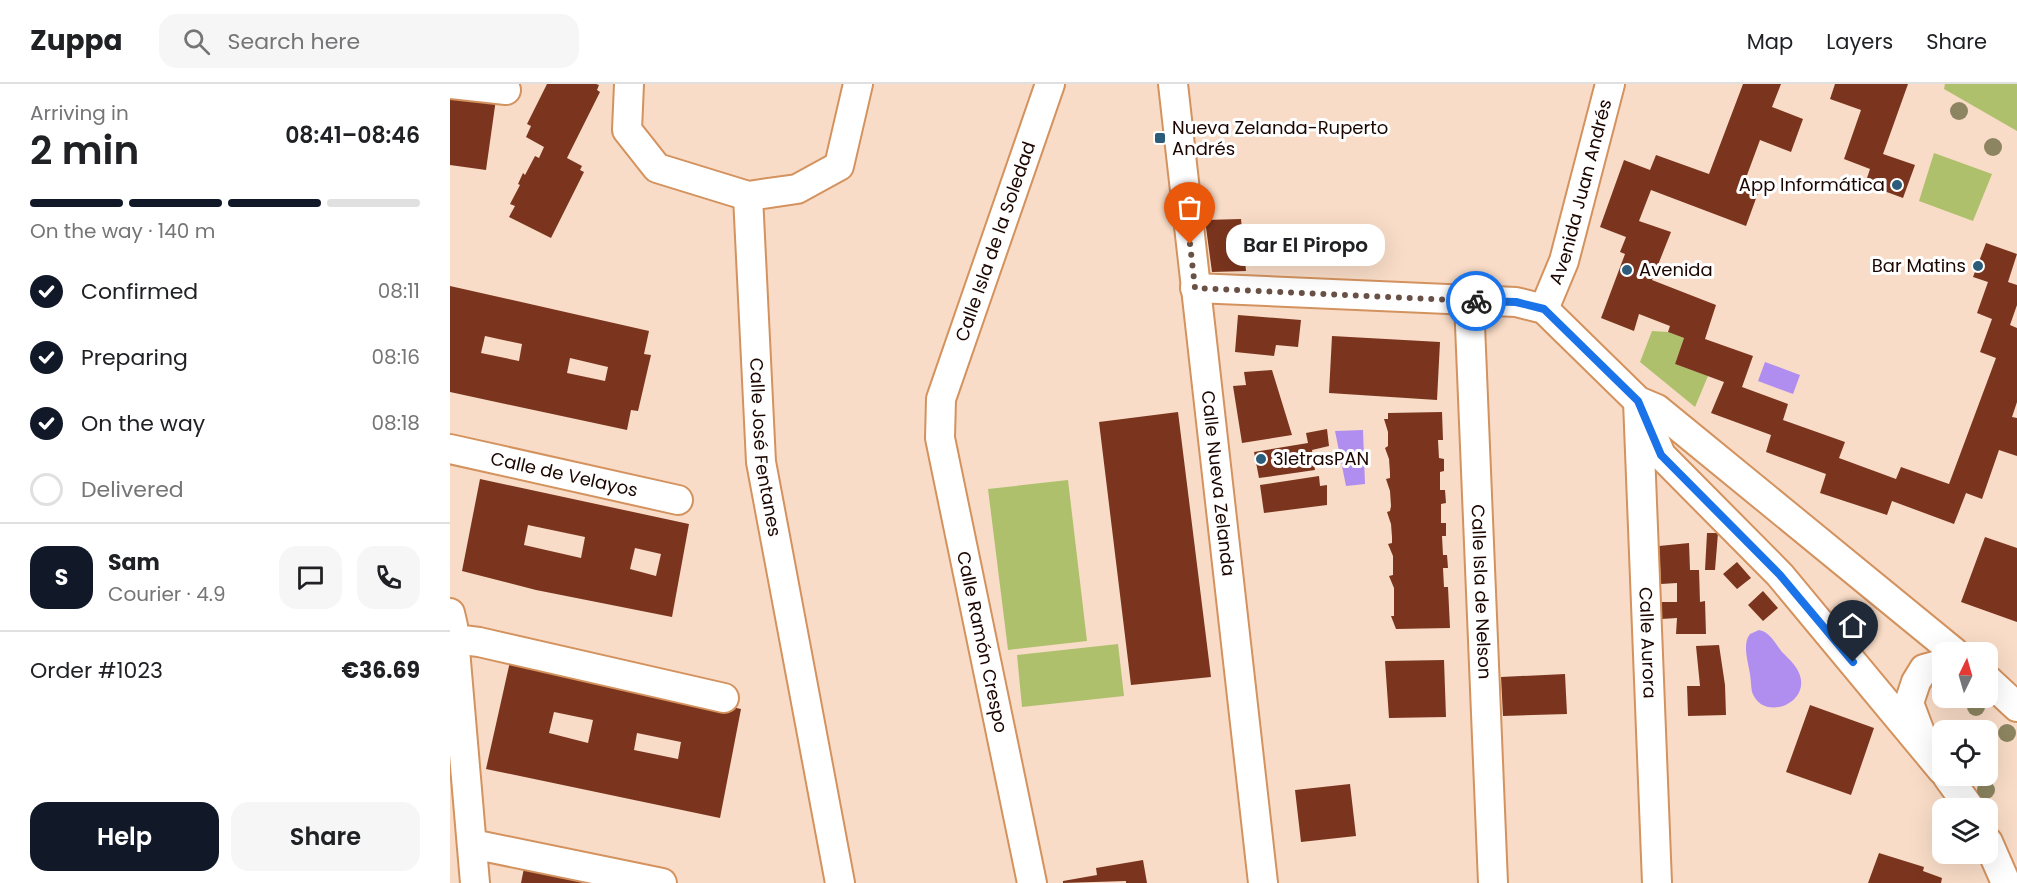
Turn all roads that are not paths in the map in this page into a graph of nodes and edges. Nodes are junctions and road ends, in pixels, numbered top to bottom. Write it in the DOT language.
graph roads {
  1 [pos="451,84"];
  2 [pos="629,84"];
  3 [pos="858,84"];
  4 [pos="1050,84"];
  5 [pos="1173,84"];
  6 [pos="1610,84"];
  7 [pos="506,90"];
  8 [pos="748,196"];
  9 [pos="1195,288"];
  10 [pos="1469,301"];
  11 [pos="1544,309"];
  12 [pos="941,399"];
  13 [pos="1638,401"];
  14 [pos="450,449"];
  15 [pos="678,500"];
  16 [pos="452,626"];
  17 [pos="1942,642"];
  18 [pos="1932,667"];
  19 [pos="1998,689"];
  20 [pos="724,698"];
  21 [pos="2017,707"];
  22 [pos="1932,755"];
  23 [pos="1932,757"];
  24 [pos="472,844"];
  25 [pos="1998,864"];
  26 [pos="475,883"];
  27 [pos="662,883"];
  28 [pos="840,883"];
  29 [pos="1032,883"];
  30 [pos="1263,883"];
  31 [pos="1493,883"];
  32 [pos="1657,883"];
  33 [pos="2006,883"];
  1 -- 7 [label="street"];
  2 -- 8 [label="street"];
  3 -- 8 [label="street"];
  4 -- 12 [label="street, Calle Isla de la Soledad"];
  5 -- 9 [label="street, Calle Nueva Zelanda"];
  6 -- 11 [label="street, Avenida Juan Andrés"];
  8 -- 28 [label="street, Calle José Fentanes"];
  9 -- 10 [label="street, Avenida Juan Andrés"];
  9 -- 30 [label="street, Calle Nueva Zelanda"];
  10 -- 11 [label="street, Avenida Juan Andrés"];
  10 -- 31 [label="street, Calle Isla de Nelson"];
  11 -- 13 [label="street"];
  12 -- 29 [label="street, Calle Ramón Crespo"];
  13 -- 17 [label="street"];
  13 -- 23 [label="street"];
  13 -- 32 [label="street, Calle Aurora"];
  14 -- 15 [label="street, Calle de Velayos"];
  16 -- 20 [label="street"];
  16 -- 24 [label="street"];
  18 -- 22 [label="street"];
  19 -- 21 [label="street"];
  24 -- 26 [label="street"];
  24 -- 27 [label="street"];
  25 -- 33 [label="street"];
}
